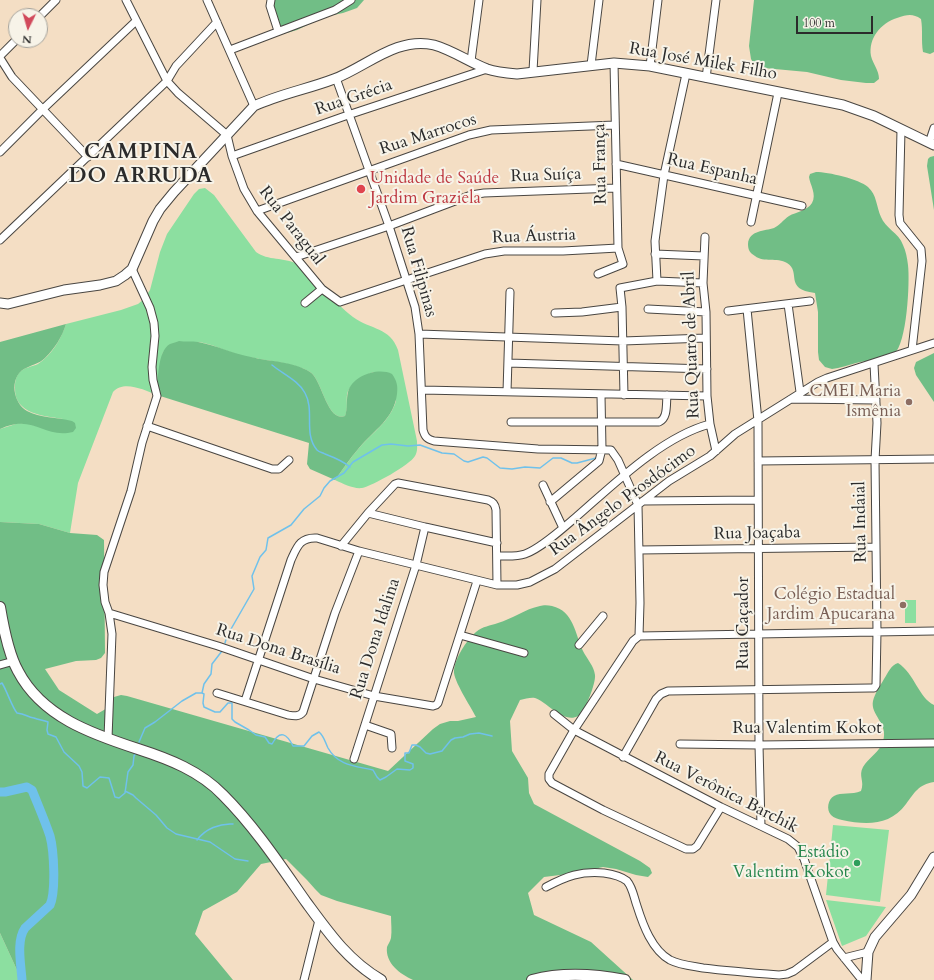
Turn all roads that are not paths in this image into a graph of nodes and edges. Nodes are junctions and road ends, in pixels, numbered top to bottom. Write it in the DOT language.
graph roads {
  1 [pos="56,0"];
  2 [pos="126,0"];
  3 [pos="206,0"];
  4 [pos="271,0"];
  5 [pos="350,0"];
  6 [pos="479,0"];
  7 [pos="537,0"];
  8 [pos="599,0"];
  9 [pos="658,0"];
  10 [pos="716,0"];
  11 [pos="48,8"];
  12 [pos="136,21"];
  13 [pos="217,22"];
  14 [pos="278,31"];
  15 [pos="8,48"];
  16 [pos="230,50"];
  17 [pos="0,57"];
  18 [pos="471,61"];
  19 [pos="614,63"];
  20 [pos="591,65"];
  21 [pos="650,66"];
  22 [pos="487,69"];
  23 [pos="534,71"];
  24 [pos="686,74"];
  25 [pos="336,78"];
  26 [pos="706,78"];
  27 [pos="167,81"];
  28 [pos="778,93"];
  29 [pos="254,106"];
  30 [pos="42,109"];
  31 [pos="348,115"];
  32 [pos="615,125"];
  33 [pos="934,128"];
  34 [pos="901,130"];
  35 [pos="227,135"];
  36 [pos="932,144"];
  37 [pos="0,152"];
  38 [pos="232,156"];
  39 [pos="88,157"];
  40 [pos="616,164"];
  41 [pos="368,170"];
  42 [pos="664,175"];
  43 [pos="616,188"];
  44 [pos="756,196"];
  45 [pos="802,206"];
  46 [pos="257,211"];
  47 [pos="751,222"];
  48 [pos="389,226"];
  49 [pos="705,237"];
  50 [pos="0,240"];
  51 [pos="618,248"];
  52 [pos="655,254"];
  53 [pos="704,256"];
  54 [pos="296,257"];
  55 [pos="132,269"];
  56 [pos="598,274"];
  57 [pos="407,279"];
  58 [pos="657,281"];
  59 [pos="703,282"];
  60 [pos="322,289"];
  61 [pos="510,292"];
  62 [pos="810,301"];
  63 [pos="340,302"];
  64 [pos="305,303"];
  65 [pos="788,304"];
  66 [pos="3,305"];
  67 [pos="622,307"];
  68 [pos="648,309"];
  69 [pos="747,309"];
  70 [pos="728,311"];
  71 [pos="706,312"];
  72 [pos="555,313"];
  73 [pos="419,334"];
  74 [pos="509,337"];
  75 [pos="706,338"];
  76 [pos="623,341"];
  77 [pos="934,343"];
  78 [pos="912,350"];
  79 [pos="508,363"];
  80 [pos="874,364"];
  81 [pos="623,366"];
  82 [pos="707,369"];
  83 [pos="422,390"];
  84 [pos="507,392"];
  85 [pos="800,392"];
  86 [pos="601,395"];
  87 [pos="624,395"];
  88 [pos="667,395"];
  89 [pos="707,396"];
  90 [pos="790,399"];
  91 [pos="876,400"];
  92 [pos="758,421"];
  93 [pos="511,422"];
  94 [pos="601,422"];
  95 [pos="710,424"];
  96 [pos="147,426"];
  97 [pos="602,449"];
  98 [pos="716,451"];
  99 [pos="934,459"];
  100 [pos="288,460"];
  101 [pos="875,460"];
  102 [pos="758,461"];
  103 [pos="624,475"];
  104 [pos="543,485"];
  105 [pos="758,500"];
  106 [pos="550,502"];
  107 [pos="640,503"];
  108 [pos="368,512"];
  109 [pos="425,527"];
  110 [pos="563,528"];
  111 [pos="497,543"];
  112 [pos="341,546"];
  113 [pos="876,547"];
  114 [pos="759,548"];
  115 [pos="639,550"];
  116 [pos="359,552"];
  117 [pos="498,556"];
  118 [pos="416,565"];
  119 [pos="477,581"];
  120 [pos="497,585"];
  121 [pos="0,607"];
  122 [pos="109,613"];
  123 [pos="603,616"];
  124 [pos="934,631"];
  125 [pos="877,632"];
  126 [pos="460,635"];
  127 [pos="759,635"];
  128 [pos="639,636"];
  129 [pos="579,645"];
  130 [pos="524,653"];
  131 [pos="14,661"];
  132 [pos="259,661"];
  133 [pos="0,665"];
  134 [pos="314,679"];
  135 [pos="758,690"];
  136 [pos="217,693"];
  137 [pos="374,696"];
  138 [pos="245,701"];
  139 [pos="554,714"];
  140 [pos="365,725"];
  141 [pos="574,730"];
  142 [pos="108,738"];
  143 [pos="934,743"];
  144 [pos="680,744"];
  145 [pos="759,745"];
  146 [pos="392,748"];
  147 [pos="623,757"];
  148 [pos="354,759"];
  149 [pos="720,807"];
  150 [pos="761,826"];
  151 [pos="934,857"];
  152 [pos="546,887"];
  153 [pos="319,920"];
  154 [pos="833,942"];
  155 [pos="868,952"];
  156 [pos="844,958"];
  157 [pos="304,980"];
  158 [pos="381,980"];
  159 [pos="532,980"];
  160 [pos="625,980"];
  161 [pos="862,980"];
  162 [pos="866,980"];
  1 -- 11 [label="street"];
  2 -- 12 [label="street"];
  3 -- 13 [label="street"];
  4 -- 14 [label="street"];
  5 -- 14 [label="street"];
  6 -- 18 [label="street"];
  7 -- 23 [label="street"];
  8 -- 20 [label="street"];
  9 -- 21 [label="street"];
  10 -- 26 [label="street"];
  12 -- 27 [label="street"];
  12 -- 30 [label="street"];
  13 -- 16 [label="street"];
  13 -- 27 [label="street"];
  14 -- 16 [label="street"];
  15 -- 17 [label="street"];
  16 -- 29 [label="street"];
  17 -- 30 [label="street"];
  18 -- 22 [label="main road, Rua José Milek Filho"];
  18 -- 25 [label="main road, Rua José Milek Filho"];
  19 -- 20 [label="main road, Rua José Milek Filho"];
  19 -- 21 [label="main road, Rua José Milek Filho"];
  19 -- 32 [label="street, Rua França"];
  20 -- 23 [label="main road, Rua José Milek Filho"];
  21 -- 24 [label="main road, Rua José Milek Filho"];
  22 -- 23 [label="main road, Rua José Milek Filho"];
  22 -- 31 [label="street, Rua Grécia"];
  24 -- 26 [label="main road, Rua José Milek Filho"];
  24 -- 42 [label="street"];
  25 -- 29 [label="main road, Rua José Milek Filho"];
  25 -- 31 [label="street, Rua Filipinas"];
  26 -- 28 [label="main road, Rua José Milek Filho"];
  27 -- 35 [label="street"];
  27 -- 39 [label="street"];
  28 -- 34 [label="main road, Rua José Milek Filho"];
  28 -- 44 [label="street"];
  29 -- 35 [label="main road, Rua José Milek Filho"];
  30 -- 37 [label="street"];
  30 -- 39 [label="street"];
  31 -- 38 [label="street, Rua Grécia"];
  31 -- 41 [label="street, Rua Filipinas"];
  32 -- 40 [label="street, Rua França"];
  32 -- 41 [label="street, Rua Marrocos"];
  33 -- 36 [label="street"];
  34 -- 36 [label="main road, Rua José Milek Filho"];
  34 -- 78 [label="street"];
  35 -- 38 [label="street, Rua Paragual"];
  35 -- 55 [label="main road, Rua José Milek Filho"];
  38 -- 46 [label="street, Rua Paragual"];
  39 -- 50 [label="street"];
  40 -- 42 [label="street, Rua Espanha"];
  40 -- 43 [label="street, Rua França"];
  41 -- 46 [label="street, Rua Marrocos"];
  41 -- 48 [label="street, Rua Filipinas"];
  42 -- 44 [label="street, Rua Espanha"];
  42 -- 52 [label="street"];
  43 -- 48 [label="street, Rua Suíça"];
  43 -- 51 [label="street, Rua França"];
  44 -- 45 [label="street, Rua Espanha"];
  44 -- 47 [label="street"];
  46 -- 54 [label="street, Rua Paragual"];
  48 -- 54 [label="street, Rua Suíça"];
  48 -- 57 [label="street, Rua Filipinas"];
  49 -- 53 [label="street, Rua Quatro de Abril"];
  51 -- 56 [label="street, Rua França"];
  51 -- 57 [label="street, Rua Áustria"];
  52 -- 53 [label="street"];
  52 -- 58 [label="street"];
  53 -- 59 [label="street, Rua Quatro de Abril"];
  54 -- 60 [label="street, Rua Paragual"];
  55 -- 66 [label="main road"];
  55 -- 96 [label="street"];
  57 -- 63 [label="street, Rua Áustria"];
  57 -- 73 [label="street, Rua Filipinas"];
  58 -- 59 [label="street"];
  58 -- 67 [label="street"];
  59 -- 71 [label="street, Rua Quatro de Abril"];
  60 -- 63 [label="street, Rua Paragual"];
  60 -- 64 [label="street"];
  61 -- 74 [label="street"];
  62 -- 65 [label="street"];
  65 -- 69 [label="street"];
  65 -- 85 [label="street"];
  67 -- 72 [label="street"];
  67 -- 76 [label="street"];
  68 -- 71 [label="street"];
  69 -- 70 [label="street"];
  69 -- 92 [label="street, Rua Caçador"];
  71 -- 75 [label="street, Rua Quatro de Abril"];
  73 -- 74 [label="street"];
  73 -- 83 [label="street, Rua Filipinas"];
  74 -- 76 [label="street"];
  74 -- 79 [label="street"];
  75 -- 76 [label="street"];
  75 -- 82 [label="street, Rua Quatro de Abril"];
  76 -- 81 [label="street"];
  77 -- 78 [label="street, Rua Ângelo Prosdócimo"];
  78 -- 80 [label="street, Rua Ângelo Prosdócimo"];
  79 -- 81 [label="street"];
  79 -- 84 [label="street"];
  80 -- 85 [label="street, Rua Ângelo Prosdócimo"];
  80 -- 91 [label="street, Rua Indaial"];
  81 -- 82 [label="street"];
  81 -- 87 [label="street"];
  82 -- 89 [label="street, Rua Quatro de Abril"];
  83 -- 84 [label="street"];
  83 -- 97 [label="street, Rua Filipinas"];
  84 -- 86 [label="street"];
  85 -- 90 [label="street, Rua Ângelo Prosdócimo"];
  86 -- 87 [label="street"];
  86 -- 94 [label="street"];
  87 -- 88 [label="street"];
  88 -- 89 [label="street"];
  88 -- 94 [label="street"];
  89 -- 95 [label="street, Rua Quatro de Abril"];
  90 -- 91 [label="street"];
  90 -- 92 [label="street, Rua Ângelo Prosdócimo"];
  91 -- 101 [label="street, Rua Indaial"];
  92 -- 98 [label="street, Rua Ângelo Prosdócimo"];
  92 -- 102 [label="street, Rua Caçador"];
  93 -- 94 [label="street"];
  94 -- 97 [label="street"];
  95 -- 98 [label="street, Rua Quatro de Abril"];
  95 -- 103 [label="street"];
  96 -- 100 [label="street"];
  96 -- 122 [label="street"];
  97 -- 103 [label="street"];
  97 -- 106 [label="street"];
  98 -- 107 [label="street, Rua Ângelo Prosdócimo"];
  99 -- 101 [label="street"];
  101 -- 102 [label="street"];
  101 -- 113 [label="street, Rua Indaial"];
  102 -- 105 [label="street, Rua Caçador"];
  103 -- 107 [label="street"];
  103 -- 110 [label="street"];
  104 -- 106 [label="street"];
  105 -- 107 [label="street"];
  105 -- 114 [label="street, Rua Caçador"];
  106 -- 110 [label="street"];
  107 -- 115 [label="street"];
  107 -- 120 [label="street, Rua Ângelo Prosdócimo"];
  108 -- 109 [label="street"];
  108 -- 111 [label="street"];
  108 -- 112 [label="street"];
  109 -- 111 [label="street"];
  109 -- 118 [label="street, Rua Dona Idalina"];
  110 -- 117 [label="street"];
  111 -- 117 [label="street"];
  112 -- 116 [label="street, Rua Ângelo Prosdócimo"];
  112 -- 132 [label="street, Rua Ângelo Prosdócimo"];
  113 -- 114 [label="street, Rua Joaçaba"];
  113 -- 125 [label="street, Rua Indaial"];
  114 -- 115 [label="street, Rua Joaçaba"];
  114 -- 127 [label="street, Rua Caçador"];
  115 -- 128 [label="street"];
  116 -- 118 [label="street, Rua Ângelo Prosdócimo"];
  116 -- 134 [label="street"];
  117 -- 120 [label="street"];
  118 -- 119 [label="street, Rua Ângelo Prosdócimo"];
  118 -- 137 [label="street, Rua Dona Idalina"];
  119 -- 120 [label="street, Rua Ângelo Prosdócimo"];
  119 -- 126 [label="street"];
  121 -- 131 [label="highway"];
  122 -- 132 [label="street, Rua Dona Brasília"];
  122 -- 142 [label="street"];
  123 -- 129 [label="street"];
  124 -- 125 [label="street"];
  125 -- 127 [label="street"];
  125 -- 135 [label="street, Rua Indaial"];
  126 -- 130 [label="street"];
  126 -- 137 [label="street, Rua Dona Brasília"];
  127 -- 128 [label="street"];
  127 -- 135 [label="street, Rua Caçador"];
  128 -- 141 [label="street"];
  131 -- 133 [label="street"];
  131 -- 142 [label="highway"];
  132 -- 134 [label="street, Rua Dona Brasília"];
  132 -- 138 [label="street"];
  134 -- 137 [label="street, Rua Dona Brasília"];
  134 -- 138 [label="street"];
  135 -- 145 [label="street, Rua Caçador"];
  135 -- 147 [label="street"];
  136 -- 138 [label="street"];
  137 -- 140 [label="street, Rua Dona Idalina"];
  139 -- 141 [label="street, Rua Verônica Barchik"];
  140 -- 146 [label="street"];
  140 -- 148 [label="street, Rua Dona Idalina"];
  141 -- 147 [label="street, Rua Verônica Barchik"];
  141 -- 149 [label="street"];
  142 -- 153 [label="highway"];
  143 -- 145 [label="street, Rua Valentim Kokot"];
  144 -- 145 [label="street, Rua Valentim Kokot"];
  145 -- 150 [label="street, Rua Caçador"];
  147 -- 149 [label="street, Rua Verônica Barchik"];
  149 -- 150 [label="street, Rua Verônica Barchik"];
  150 -- 154 [label="street, Rua Verônica Barchik"];
  151 -- 155 [label="main road"];
  152 -- 154 [label="street"];
  153 -- 157 [label="street"];
  153 -- 158 [label="highway"];
  154 -- 156 [label="street, Rua Verônica Barchik"];
  155 -- 156 [label="street"];
  155 -- 162 [label="main road"];
  156 -- 161 [label="street, Rua Verônica Barchik"];
  159 -- 160 [label="highway"];
}
